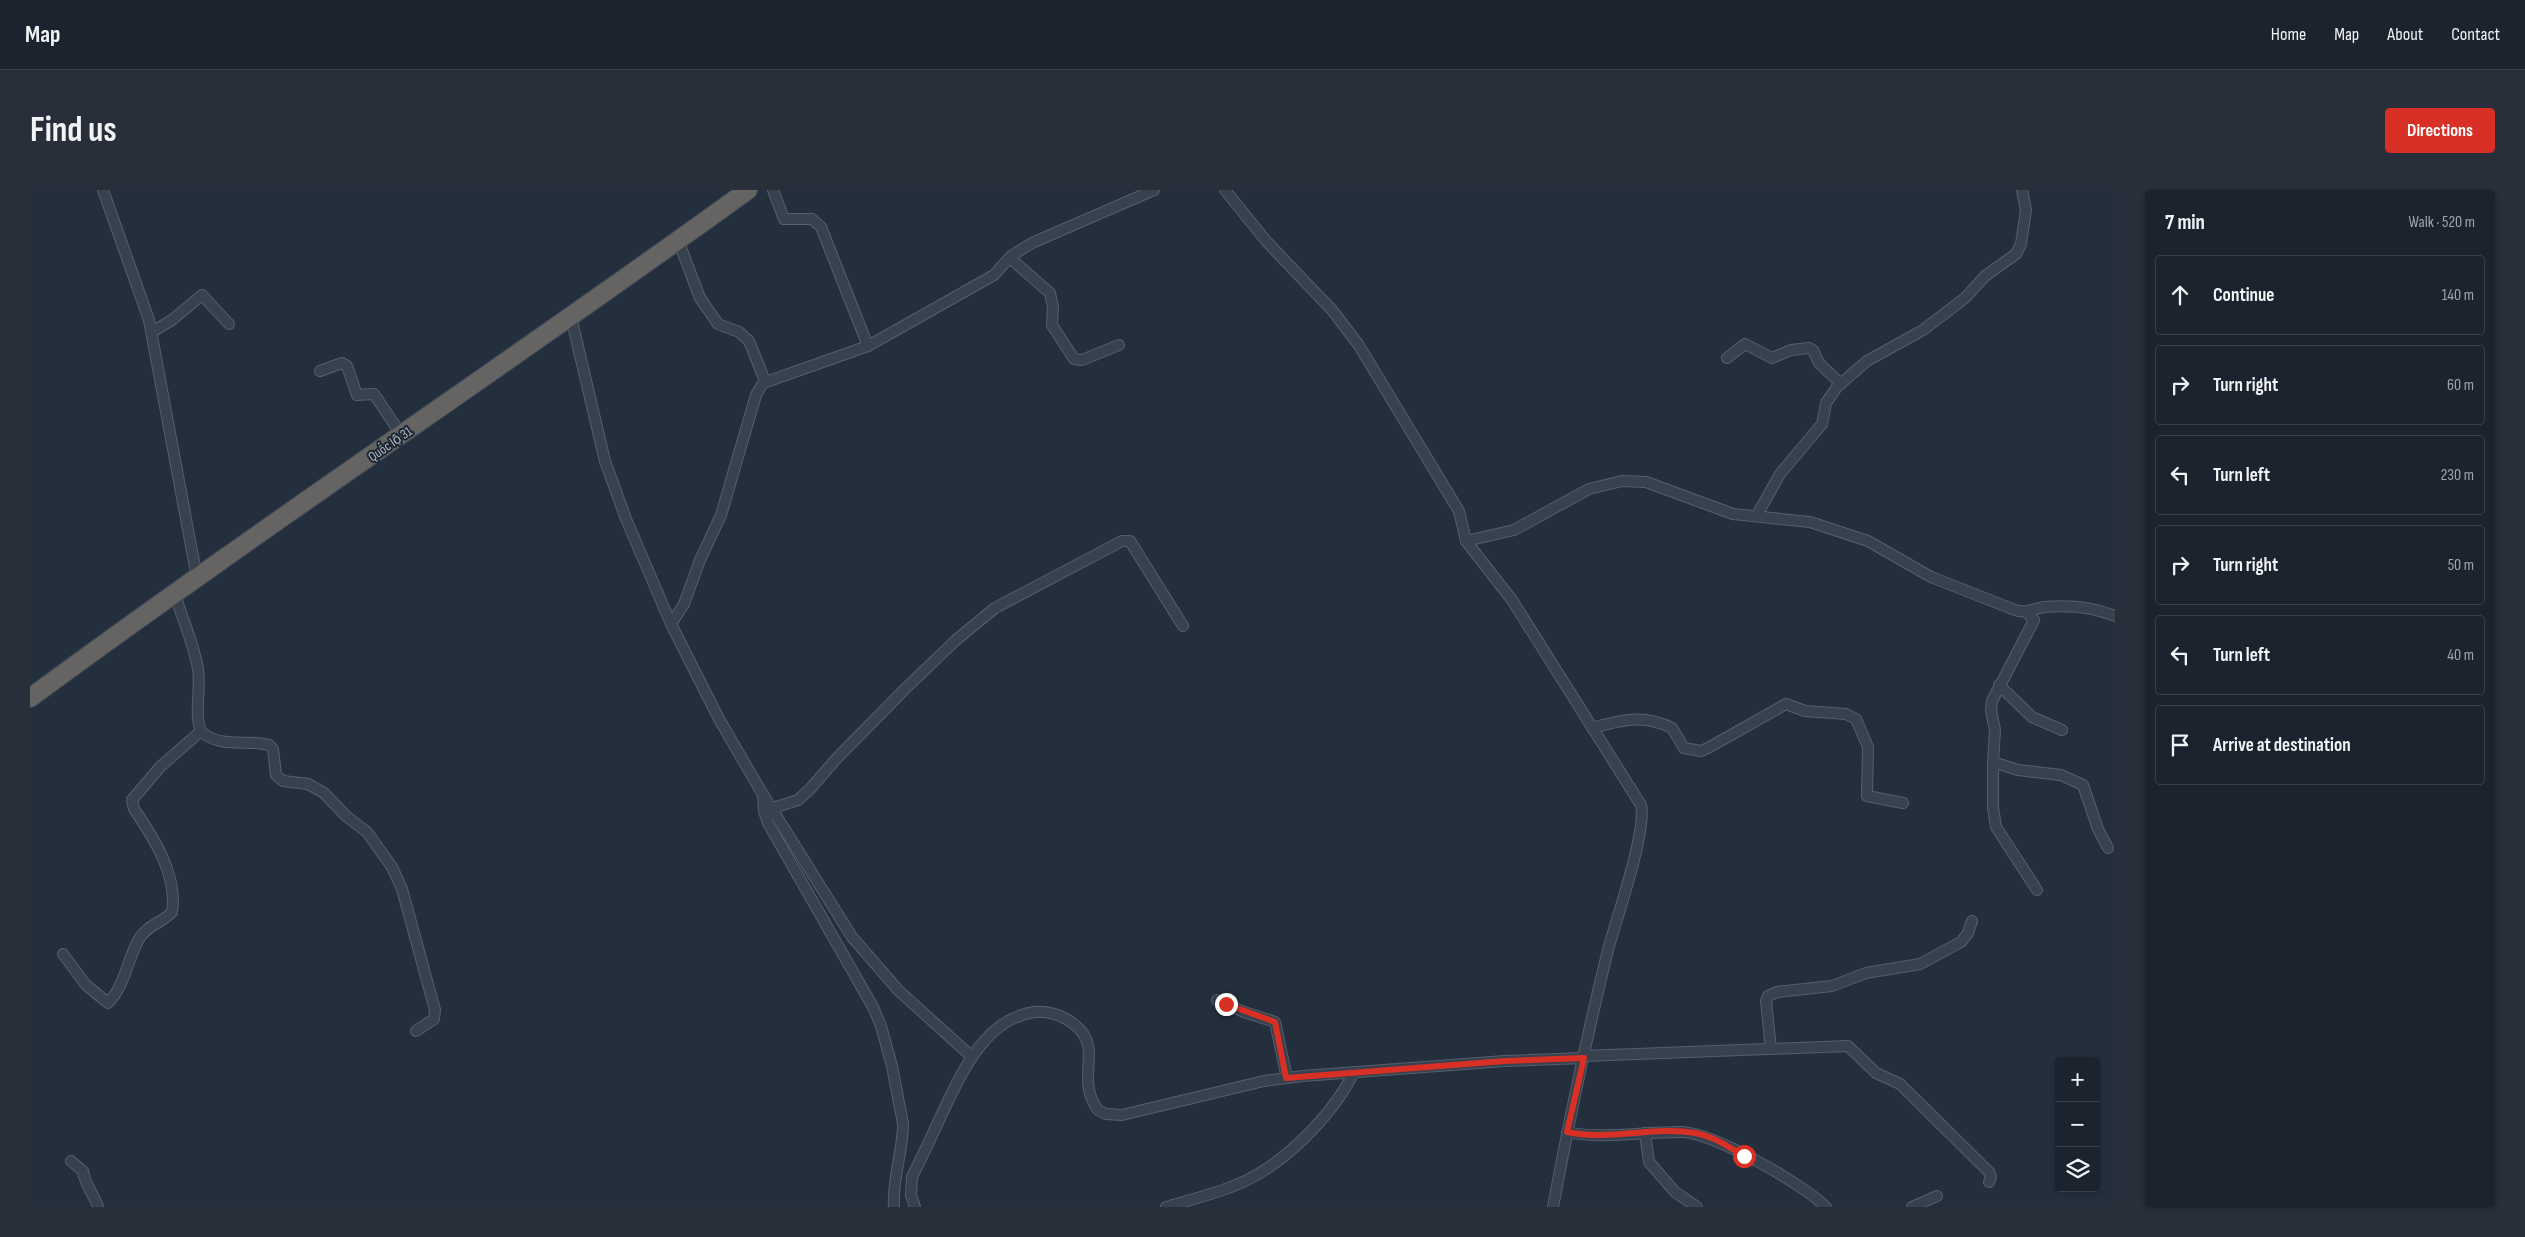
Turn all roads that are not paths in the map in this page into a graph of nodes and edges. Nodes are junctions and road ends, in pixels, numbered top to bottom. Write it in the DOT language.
graph roads {
  1 [pos="103,190"];
  2 [pos="748,190"];
  3 [pos="773,190"];
  4 [pos="1154,190"];
  5 [pos="1225,190"];
  6 [pos="2022,190"];
  7 [pos="678,240"];
  8 [pos="1010,258"];
  9 [pos="571,317"];
  10 [pos="229,324"];
  11 [pos="152,332"];
  12 [pos="1119,345"];
  13 [pos="868,346"];
  14 [pos="1727,358"];
  15 [pos="320,371"];
  16 [pos="765,381"];
  17 [pos="1841,384"];
  18 [pos="402,436"];
  19 [pos="1757,515"];
  20 [pos="1466,541"];
  21 [pos="197,578"];
  22 [pos="175,594"];
  23 [pos="2026,612"];
  24 [pos="2115,616"];
  25 [pos="671,624"];
  26 [pos="1184,626"];
  27 [pos="1999,685"];
  28 [pos="30,698"];
  29 [pos="1592,728"];
  30 [pos="2062,730"];
  31 [pos="201,731"];
  32 [pos="1994,762"];
  33 [pos="762,793"];
  34 [pos="1903,802"];
  35 [pos="773,808"];
  36 [pos="2108,848"];
  37 [pos="2037,890"];
  38 [pos="1972,922"];
  39 [pos="63,954"];
  40 [pos="1217,1000"];
  41 [pos="416,1031"];
  42 [pos="1771,1049"];
  43 [pos="971,1056"];
  44 [pos="1584,1057"];
  45 [pos="1354,1072"];
  46 [pos="1286,1078"];
  47 [pos="1567,1132"];
  48 [pos="1645,1133"];
  49 [pos="71,1161"];
  50 [pos="1989,1182"];
  51 [pos="1937,1196"];
  52 [pos="98,1207"];
  53 [pos="894,1207"];
  54 [pos="915,1207"];
  55 [pos="1166,1207"];
  56 [pos="1553,1207"];
  57 [pos="1697,1207"];
  58 [pos="1826,1207"];
  59 [pos="1912,1207"];
  1 -- 11 [label="street"];
  2 -- 7 [label="highway, Quốc lộ 31"];
  3 -- 13 [label="street"];
  4 -- 8 [label="street"];
  5 -- 20 [label="street"];
  6 -- 17 [label="street"];
  7 -- 9 [label="highway, Quốc lộ 31"];
  7 -- 16 [label="street"];
  8 -- 12 [label="street"];
  8 -- 13 [label="street"];
  9 -- 18 [label="highway, Quốc lộ 31"];
  9 -- 25 [label="street"];
  10 -- 11 [label="street"];
  11 -- 21 [label="street"];
  13 -- 16 [label="street"];
  14 -- 17 [label="street"];
  15 -- 18 [label="street"];
  16 -- 25 [label="street"];
  17 -- 19 [label="street"];
  18 -- 21 [label="highway, Quốc lộ 31"];
  19 -- 20 [label="street"];
  19 -- 23 [label="street"];
  20 -- 29 [label="street"];
  21 -- 22 [label="highway, Quốc lộ 31"];
  22 -- 28 [label="highway, Quốc lộ 31"];
  22 -- 31 [label="street"];
  23 -- 24 [label="street"];
  23 -- 27 [label="street"];
  25 -- 33 [label="street"];
  26 -- 35 [label="street"];
  27 -- 30 [label="street"];
  27 -- 32 [label="street"];
  29 -- 34 [label="street"];
  29 -- 44 [label="street"];
  31 -- 39 [label="street"];
  31 -- 41 [label="street"];
  32 -- 36 [label="street"];
  32 -- 37 [label="street"];
  33 -- 35 [label="street"];
  33 -- 53 [label="street"];
  35 -- 43 [label="street"];
  38 -- 42 [label="street"];
  40 -- 46 [label="street"];
  42 -- 44 [label="street"];
  42 -- 50 [label="street"];
  43 -- 46 [label="street"];
  43 -- 54 [label="street"];
  44 -- 45 [label="street"];
  44 -- 47 [label="street"];
  45 -- 46 [label="street"];
  45 -- 55 [label="street"];
  47 -- 48 [label="street"];
  47 -- 56 [label="street"];
  48 -- 57 [label="street"];
  48 -- 58 [label="street"];
  49 -- 52 [label="street"];
  51 -- 59 [label="street"];
}
